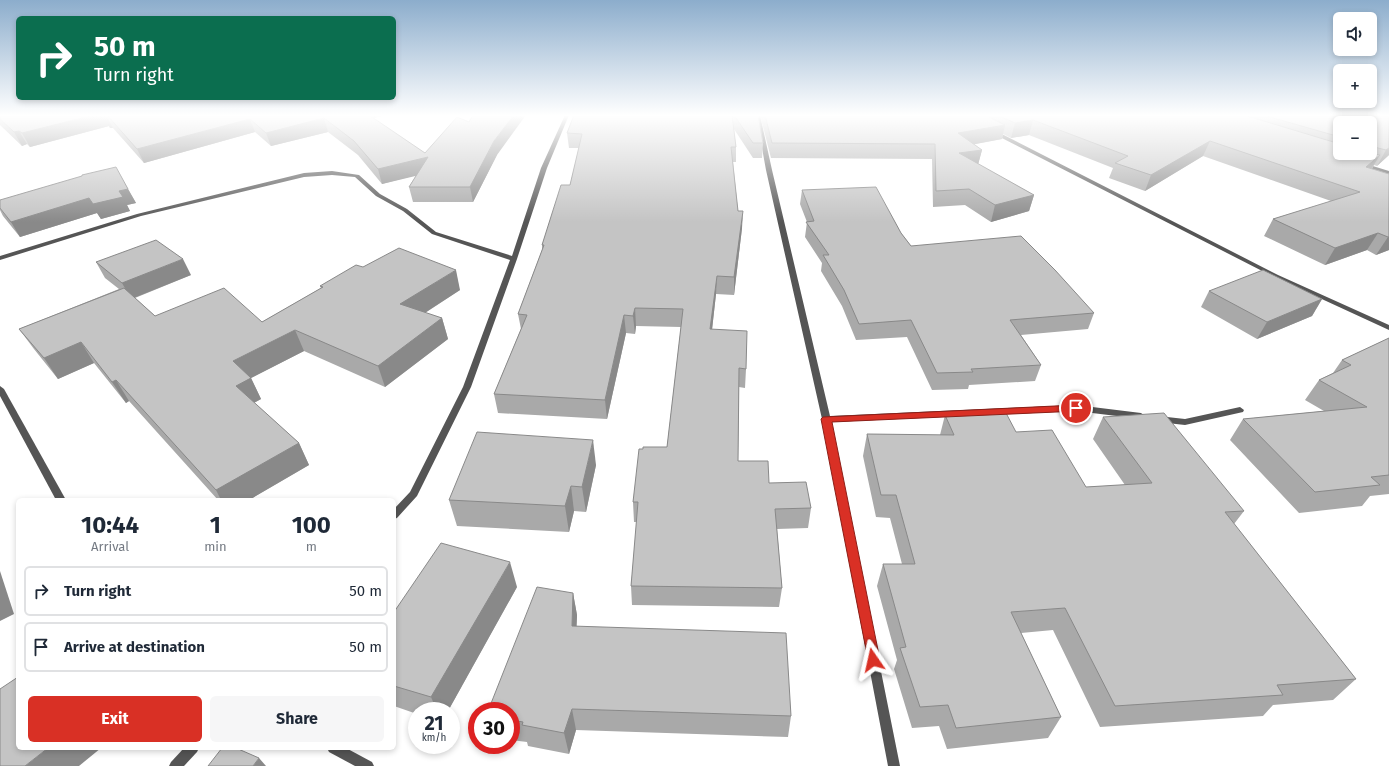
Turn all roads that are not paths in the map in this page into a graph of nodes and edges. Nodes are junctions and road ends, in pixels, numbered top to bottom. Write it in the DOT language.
graph roads {
  1 [pos="551,151"];
  2 [pos="765,151"];
  3 [pos="1030,151"];
  4 [pos="1359,163"];
  5 [pos="1387,171"];
  6 [pos="0,258"];
  7 [pos="514,259"];
  8 [pos="1389,328"];
  9 [pos="1,391"];
  10 [pos="1240,410"];
  11 [pos="826,419"];
  12 [pos="61,498"];
  13 [pos="396,513"];
  14 [pos="191,750"];
  15 [pos="337,750"];
  16 [pos="175,766"];
  17 [pos="368,766"];
  18 [pos="894,766"];
  1 -- 7 [label="street"];
  2 -- 11 [label="street"];
  3 -- 8 [label="street"];
  4 -- 5 [label="street"];
  6 -- 7 [label="street"];
  7 -- 13 [label="street"];
  9 -- 12 [label="street"];
  10 -- 11 [label="street"];
  11 -- 18 [label="street"];
  14 -- 16 [label="street"];
  15 -- 17 [label="street"];
}
